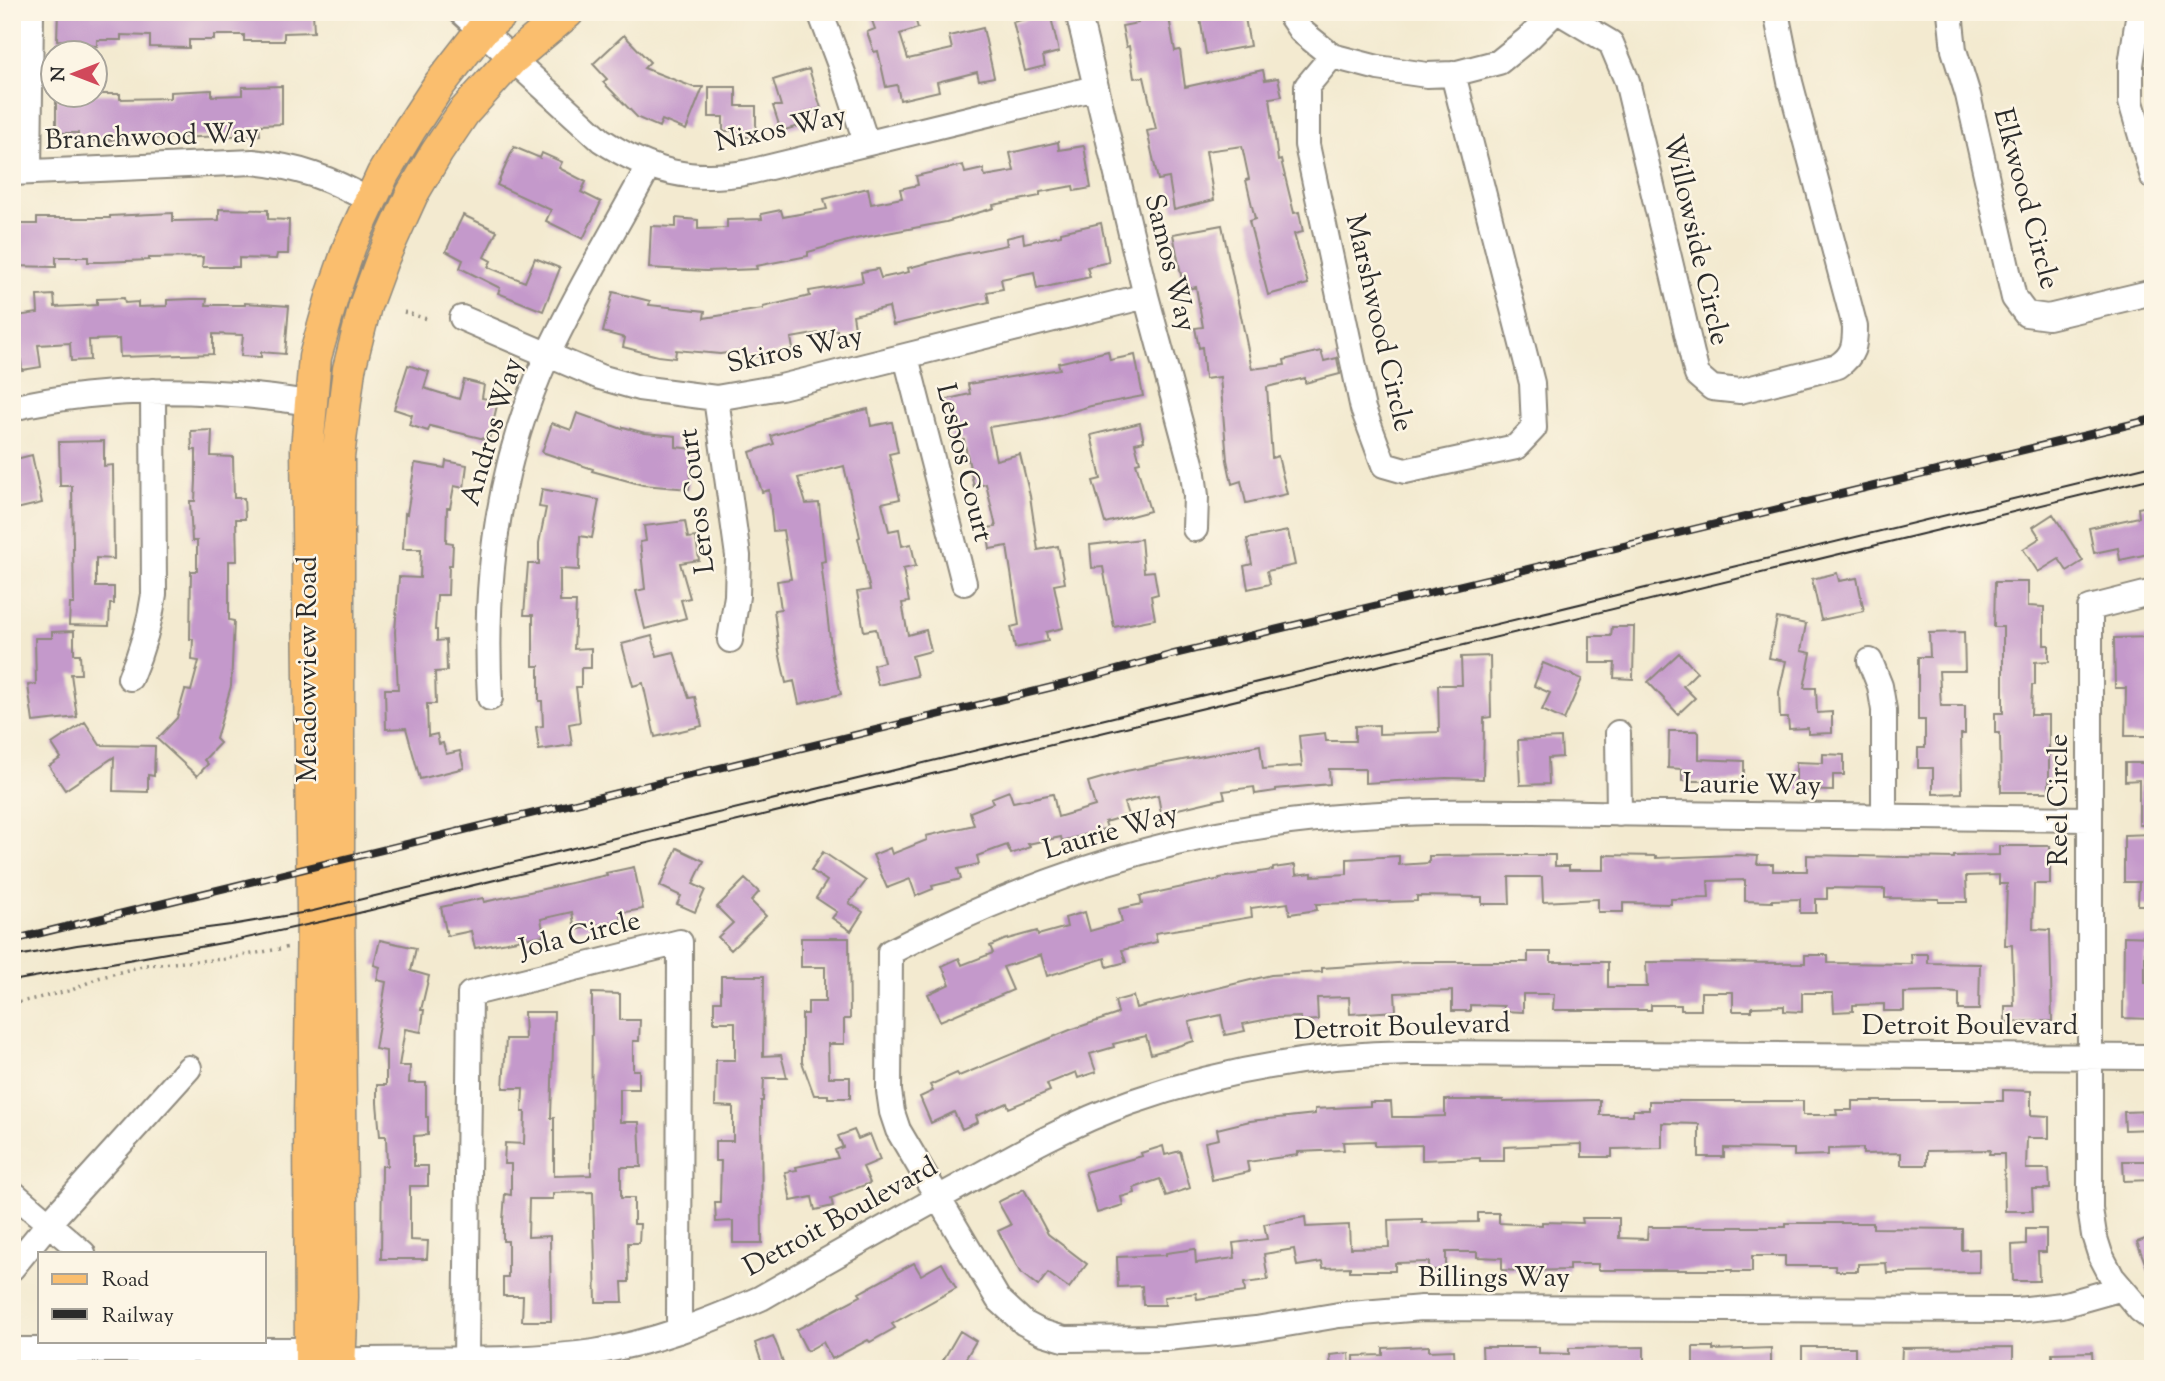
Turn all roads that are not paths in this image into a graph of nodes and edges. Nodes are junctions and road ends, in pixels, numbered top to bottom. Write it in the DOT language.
graph roads {
  1 [pos="31,12"];
  2 [pos="568,12"];
  3 [pos="820,12"];
  4 [pos="1079,12"];
  5 [pos="1288,12"];
  6 [pos="1557,12"];
  7 [pos="1776,12"];
  8 [pos="1950,12"];
  9 [pos="482,18"];
  10 [pos="2137,18"];
  11 [pos="1332,56"];
  12 [pos="512,60"];
  13 [pos="1452,74"];
  14 [pos="1096,88"];
  15 [pos="866,142"];
  16 [pos="649,166"];
  17 [pos="21,172"];
  18 [pos="2153,177"];
  19 [pos="370,201"];
  20 [pos="2153,292"];
  21 [pos="1146,296"];
  22 [pos="462,318"];
  23 [pos="548,355"];
  24 [pos="905,357"];
  25 [pos="153,391"];
  26 [pos="716,397"];
  27 [pos="310,403"];
  28 [pos="12,408"];
  29 [pos="1195,529"];
  30 [pos="964,583"];
  31 [pos="2153,592"];
  32 [pos="730,640"];
  33 [pos="1870,661"];
  34 [pos="130,678"];
  35 [pos="490,698"];
  36 [pos="1619,733"];
  37 [pos="1619,814"];
  38 [pos="1884,817"];
  39 [pos="2090,819"];
  40 [pos="2089,1057"];
  41 [pos="2153,1057"];
  42 [pos="189,1068"];
  43 [pos="12,1192"];
  44 [pos="937,1198"];
  45 [pos="48,1224"];
  46 [pos="82,1252"];
  47 [pos="12,1268"];
  48 [pos="2119,1289"];
  49 [pos="2153,1320"];
  50 [pos="679,1331"];
  51 [pos="197,1345"];
  52 [pos="12,1350"];
  53 [pos="466,1359"];
  54 [pos="324,1363"];
  1 -- 17 [label="street"];
  2 -- 12 [label="main road, Meadowview Road"];
  3 -- 15 [label="street"];
  4 -- 14 [label="street, Samos Way"];
  5 -- 11 [label="street"];
  6 -- 7 [label="street, Willowside Circle"];
  6 -- 13 [label="street"];
  8 -- 20 [label="street, Elkwood Circle"];
  9 -- 12 [label="street, Nixos Way"];
  9 -- 19 [label="main road, Meadowview Road"];
  10 -- 18 [label="street"];
  11 -- 13 [label="street"];
  11 -- 13 [label="street, Marshwood Circle"];
  12 -- 16 [label="street, Nixos Way"];
  12 -- 54 [label="main road, Meadowview Road"];
  14 -- 15 [label="street, Nixos Way"];
  14 -- 21 [label="street, Samos Way"];
  15 -- 16 [label="street, Nixos Way"];
  16 -- 23 [label="street, Andros Way"];
  17 -- 19 [label="street, Branchwood Way"];
  19 -- 27 [label="main road, Meadowview Road"];
  21 -- 24 [label="street, Skiros Way"];
  21 -- 29 [label="street, Samos Way"];
  22 -- 23 [label="street, Skiros Way"];
  23 -- 26 [label="street, Skiros Way"];
  23 -- 35 [label="street, Andros Way"];
  24 -- 26 [label="street, Skiros Way"];
  24 -- 30 [label="street, Lesbos Court"];
  25 -- 27 [label="street"];
  25 -- 28 [label="street"];
  25 -- 34 [label="street"];
  26 -- 32 [label="street, Leros Court"];
  27 -- 54 [label="main road, Meadowview Road"];
  31 -- 39 [label="street, Reel Circle"];
  33 -- 38 [label="street"];
  36 -- 37 [label="street"];
  37 -- 38 [label="street, Laurie Way"];
  37 -- 44 [label="street, Laurie Way"];
  38 -- 39 [label="street, Laurie Way"];
  39 -- 40 [label="street, Reel Circle"];
  40 -- 41 [label="street, Detroit Boulevard"];
  40 -- 44 [label="street, Detroit Boulevard"];
  40 -- 48 [label="street, Reel Circle"];
  42 -- 45 [label="street"];
  43 -- 45 [label="street"];
  44 -- 48 [label="street, Billings Way"];
  44 -- 50 [label="street, Detroit Boulevard"];
  45 -- 46 [label="street"];
  45 -- 47 [label="street"];
  48 -- 49 [label="street, Reel Circle"];
  50 -- 53 [label="street, Detroit Boulevard"];
  50 -- 53 [label="street, Jola Circle"];
  51 -- 52 [label="street, Detroit Boulevard"];
  51 -- 54 [label="street, Detroit Boulevard"];
  53 -- 54 [label="street, Detroit Boulevard"];
}
